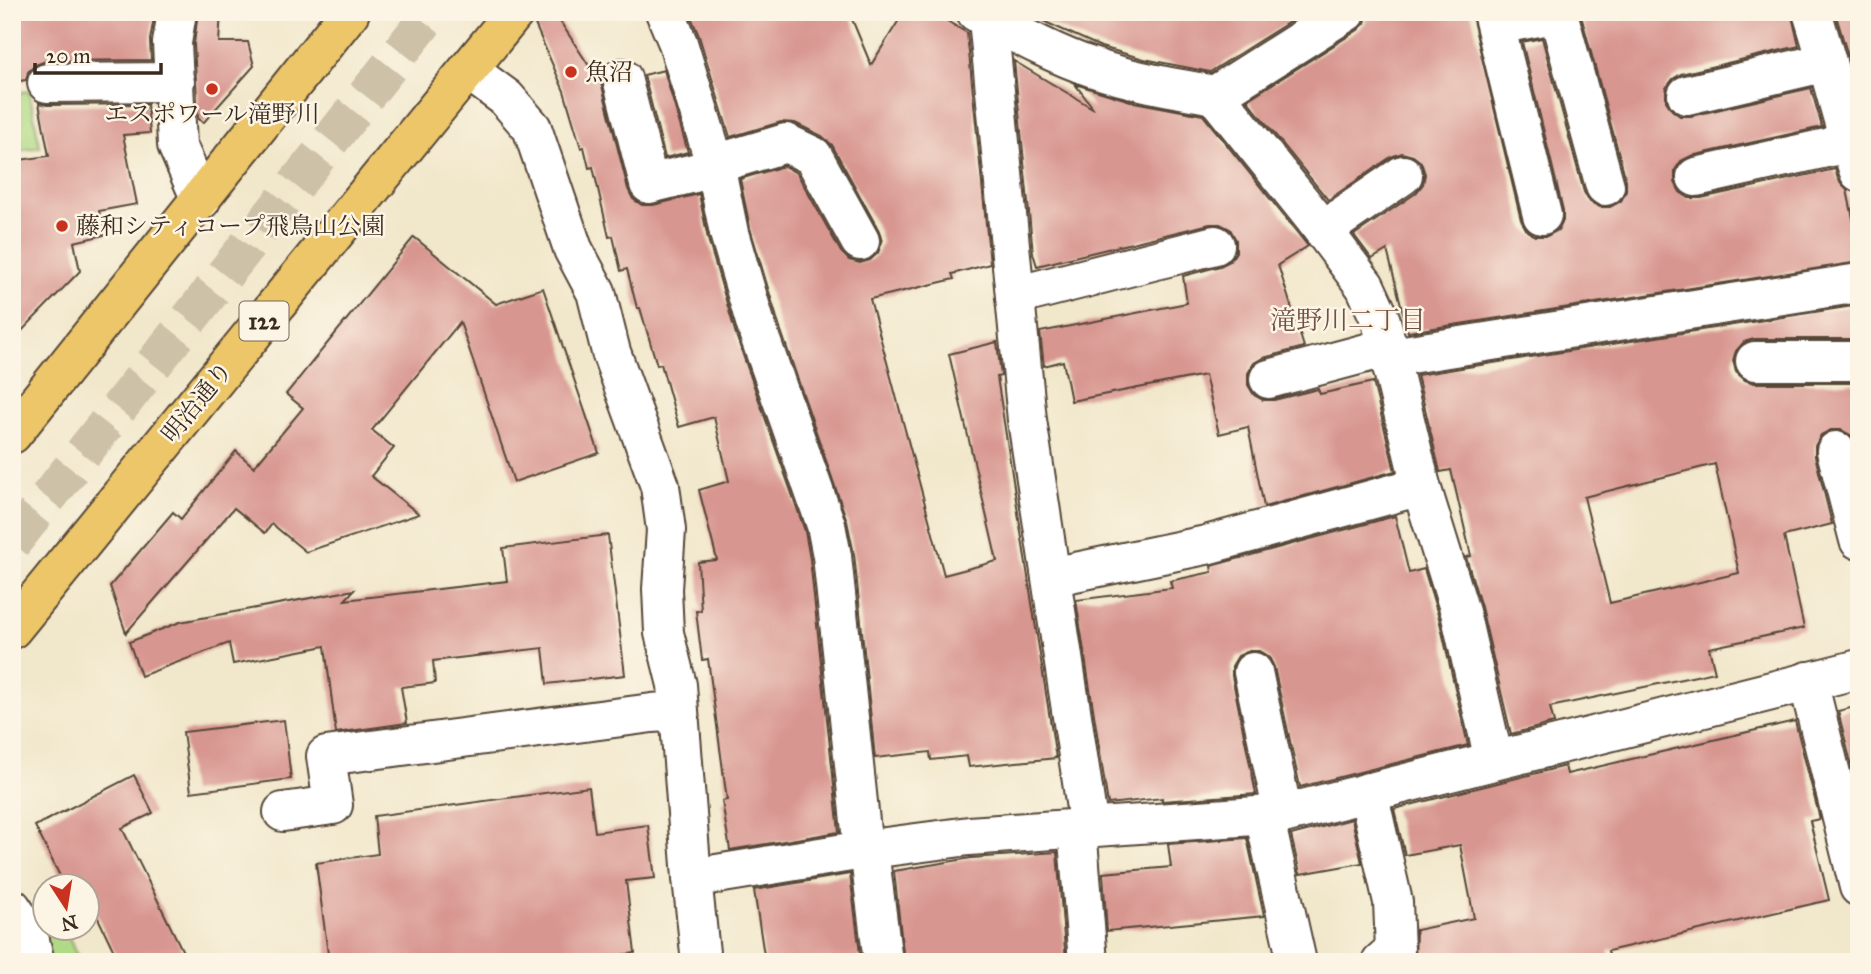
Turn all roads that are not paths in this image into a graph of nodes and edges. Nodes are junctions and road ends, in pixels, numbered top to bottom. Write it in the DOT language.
graph roads {
  1 [pos="177,12"];
  2 [pos="350,12"];
  3 [pos="515,12"];
  4 [pos="665,12"];
  5 [pos="1346,12"];
  6 [pos="1812,12"];
  7 [pos="982,15"];
  8 [pos="1495,19"];
  9 [pos="1828,62"];
  10 [pos="468,70"];
  11 [pos="622,78"];
  12 [pos="175,82"];
  13 [pos="47,83"];
  14 [pos="1215,95"];
  15 [pos="1687,95"];
  16 [pos="1854,157"];
  17 [pos="715,166"];
  18 [pos="1403,175"];
  19 [pos="1696,177"];
  20 [pos="1605,186"];
  21 [pos="201,200"];
  22 [pos="1542,215"];
  23 [pos="1323,230"];
  24 [pos="860,241"];
  25 [pos="1215,245"];
  26 [pos="1859,283"];
  27 [pos="1015,296"];
  28 [pos="1390,352"];
  29 [pos="1859,360"];
  30 [pos="1755,361"];
  31 [pos="1269,379"];
  32 [pos="12,433"];
  33 [pos="1836,451"];
  34 [pos="1421,486"];
  35 [pos="1859,540"];
  36 [pos="1051,577"];
  37 [pos="12,629"];
  38 [pos="1859,669"];
  39 [pos="1253,672"];
  40 [pos="1808,681"];
  41 [pos="678,711"];
  42 [pos="1494,760"];
  43 [pos="1368,792"];
  44 [pos="283,812"];
  45 [pos="1274,814"];
  46 [pos="1083,828"];
  47 [pos="866,850"];
  48 [pos="692,878"];
  49 [pos="1859,887"];
  50 [pos="12,908"];
  51 [pos="35,962"];
  52 [pos="701,962"];
  53 [pos="883,962"];
  54 [pos="1088,962"];
  55 [pos="1297,962"];
  56 [pos="1381,962"];
  1 -- 12 [label="street"];
  2 -- 21 [label="highway"];
  3 -- 10 [label="highway, 明治通り / 122"];
  4 -- 17 [label="street"];
  5 -- 14 [label="street"];
  6 -- 9 [label="street"];
  7 -- 14 [label="street"];
  7 -- 27 [label="street"];
  8 -- 20 [label="street"];
  8 -- 22 [label="street"];
  9 -- 15 [label="street"];
  9 -- 16 [label="street"];
  10 -- 37 [label="highway, 明治通り / 122"];
  10 -- 41 [label="street"];
  11 -- 17 [label="street"];
  12 -- 13 [label="street"];
  12 -- 21 [label="street"];
  14 -- 23 [label="street"];
  16 -- 19 [label="street"];
  17 -- 24 [label="street"];
  17 -- 47 [label="street"];
  18 -- 23 [label="street"];
  21 -- 32 [label="highway"];
  23 -- 28 [label="street"];
  25 -- 27 [label="street"];
  26 -- 28 [label="street"];
  27 -- 36 [label="street"];
  28 -- 31 [label="street"];
  28 -- 34 [label="street"];
  29 -- 30 [label="street"];
  33 -- 35 [label="street"];
  34 -- 36 [label="street"];
  34 -- 42 [label="street"];
  36 -- 46 [label="street"];
  38 -- 40 [label="street"];
  39 -- 45 [label="street"];
  40 -- 42 [label="street"];
  40 -- 49 [label="street"];
  41 -- 44 [label="street"];
  41 -- 48 [label="street"];
  42 -- 43 [label="street"];
  43 -- 45 [label="street"];
  43 -- 56 [label="street"];
  45 -- 46 [label="street"];
  45 -- 55 [label="street"];
  46 -- 47 [label="street"];
  46 -- 54 [label="street"];
  47 -- 48 [label="street"];
  47 -- 53 [label="street"];
  48 -- 52 [label="street"];
  50 -- 51 [label="street"];
}
